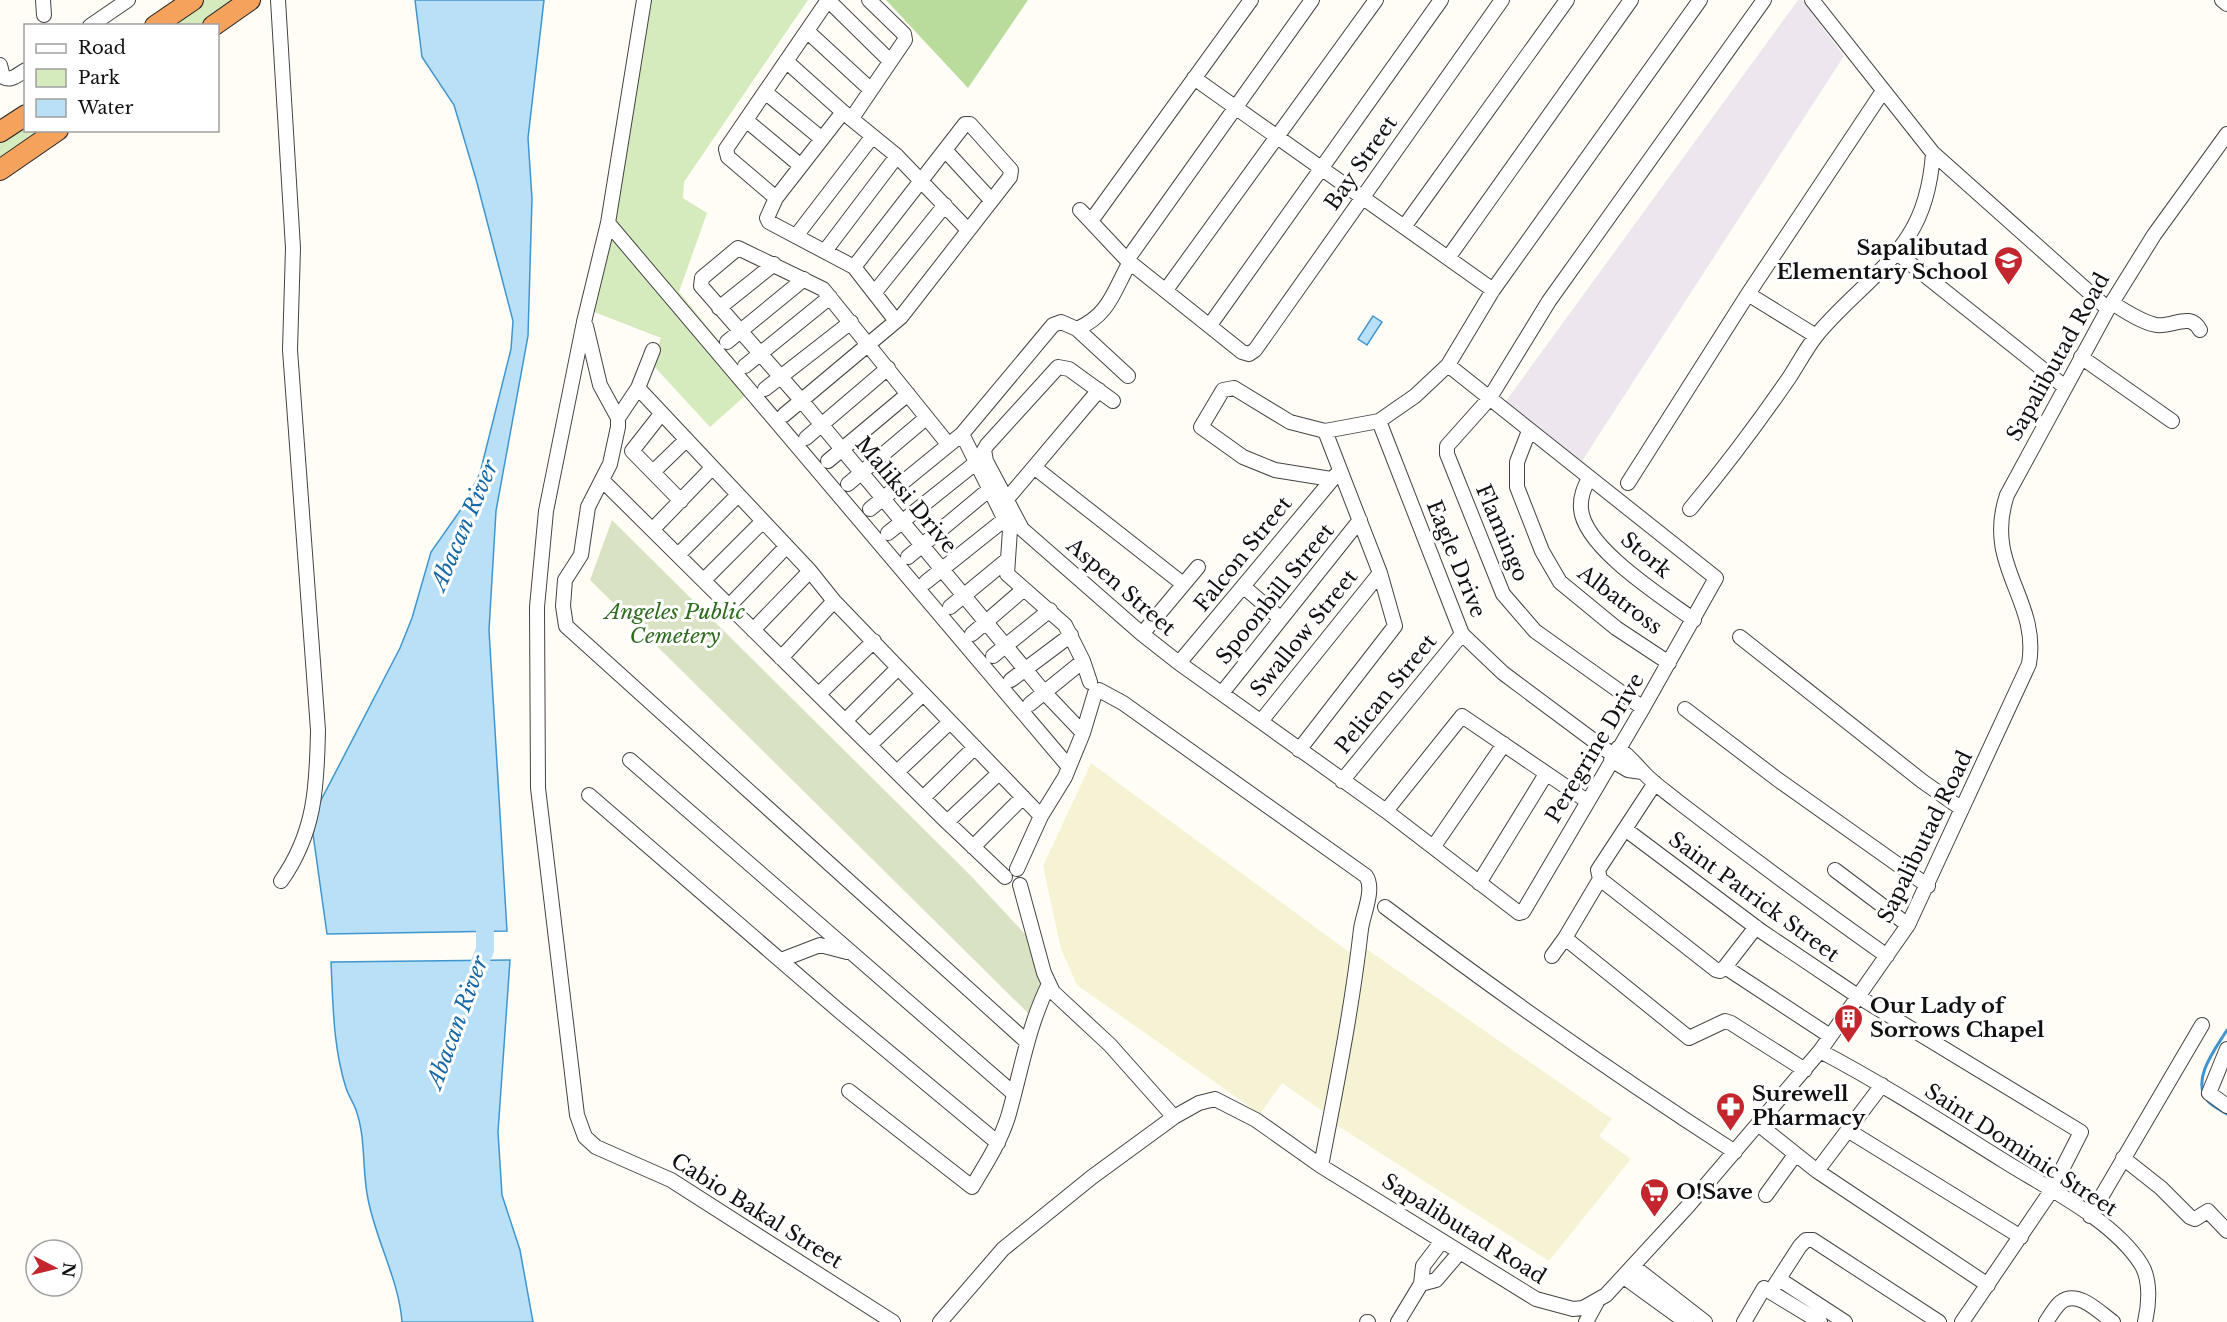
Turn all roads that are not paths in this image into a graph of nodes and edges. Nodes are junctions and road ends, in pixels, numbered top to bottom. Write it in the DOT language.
graph roads {
  1 [pos="43,0"];
  2 [pos="128,0"];
  3 [pos="193,0"];
  4 [pos="278,0"];
  5 [pos="644,0"];
  6 [pos="828,0"];
  7 [pos="869,0"];
  8 [pos="1251,0"];
  9 [pos="1312,0"];
  10 [pos="1376,0"];
  11 [pos="1441,0"];
  12 [pos="1503,0"];
  13 [pos="1567,0"];
  14 [pos="1631,0"];
  15 [pos="1700,0"];
  16 [pos="1764,0"];
  17 [pos="1812,0"];
  18 [pos="2222,0"];
  19 [pos="246,3"];
  20 [pos="2227,4"];
  21 [pos="44,15"];
  22 [pos="93,24"];
  23 [pos="159,24"];
  24 [pos="216,24"];
  25 [pos="807,31"];
  26 [pos="786,61"];
  27 [pos="890,61"];
  28 [pos="0,65"];
  29 [pos="24,70"];
  30 [pos="1194,78"];
  31 [pos="871,90"];
  32 [pos="1883,91"];
  33 [pos="765,92"];
  34 [pos="1235,107"];
  35 [pos="24,115"];
  36 [pos="847,115"];
  37 [pos="746,120"];
  38 [pos="0,132"];
  39 [pos="55,132"];
  40 [pos="2227,134"];
  41 [pos="1276,136"];
  42 [pos="872,137"];
  43 [pos="822,139"];
  44 [pos="945,150"];
  45 [pos="1933,153"];
  46 [pos="897,156"];
  47 [pos="801,166"];
  48 [pos="1321,168"];
  49 [pos="0,170"];
  50 [pos="921,180"];
  51 [pos="1362,197"];
  52 [pos="776,198"];
  53 [pos="991,200"];
  54 [pos="945,205"];
  55 [pos="1080,210"];
  56 [pos="1091,221"];
  57 [pos="608,224"];
  58 [pos="1404,227"];
  59 [pos="968,230"];
  60 [pos="796,236"];
  61 [pos="825,251"];
  62 [pos="1897,253"];
  63 [pos="1448,258"];
  64 [pos="1128,261"];
  65 [pos="774,264"];
  66 [pos="854,267"];
  67 [pos="804,279"];
  68 [pos="1166,290"];
  69 [pos="1493,290"];
  70 [pos="875,292"];
  71 [pos="1748,294"];
  72 [pos="830,297"];
  73 [pos="2110,306"];
  74 [pos="719,308"];
  75 [pos="896,321"];
  76 [pos="584,322"];
  77 [pos="851,322"];
  78 [pos="1210,325"];
  79 [pos="1077,329"];
  80 [pos="2200,330"];
  81 [pos="740,331"];
  82 [pos="1816,336"];
  83 [pos="727,342"];
  84 [pos="869,344"];
  85 [pos="653,350"];
  86 [pos="760,354"];
  87 [pos="2081,357"];
  88 [pos="1448,365"];
  89 [pos="745,366"];
  90 [pos="888,368"];
  91 [pos="1128,376"];
  92 [pos="781,377"];
  93 [pos="2065,387"];
  94 [pos="638,388"];
  95 [pos="765,390"];
  96 [pos="1099,390"];
  97 [pos="908,394"];
  98 [pos="1489,399"];
  99 [pos="801,400"];
  100 [pos="1113,401"];
  101 [pos="661,414"];
  102 [pos="784,414"];
  103 [pos="618,418"];
  104 [pos="926,418"];
  105 [pos="1379,421"];
  106 [pos="2172,421"];
  107 [pos="822,425"];
  108 [pos="1325,431"];
  109 [pos="1529,431"];
  110 [pos="962,434"];
  111 [pos="806,438"];
  112 [pos="686,441"];
  113 [pos="948,444"];
  114 [pos="842,450"];
  115 [pos="828,461"];
  116 [pos="978,461"];
  117 [pos="1034,467"];
  118 [pos="712,468"];
  119 [pos="653,472"];
  120 [pos="861,473"];
  121 [pos="1335,476"];
  122 [pos="1589,478"];
  123 [pos="603,481"];
  124 [pos="1628,483"];
  125 [pos="848,484"];
  126 [pos="991,488"];
  127 [pos="737,496"];
  128 [pos="882,499"];
  129 [pos="1007,499"];
  130 [pos="681,501"];
  131 [pos="870,509"];
  132 [pos="1690,509"];
  133 [pos="1005,519"];
  134 [pos="1360,520"];
  135 [pos="763,521"];
  136 [pos="902,522"];
  137 [pos="653,529"];
  138 [pos="888,533"];
  139 [pos="922,546"];
  140 [pos="786,547"];
  141 [pos="679,554"];
  142 [pos="908,557"];
  143 [pos="1007,560"];
  144 [pos="1198,567"];
  145 [pos="941,570"];
  146 [pos="810,571"];
  147 [pos="1380,573"];
  148 [pos="705,579"];
  149 [pos="926,582"];
  150 [pos="1183,584"];
  151 [pos="1244,587"];
  152 [pos="1024,589"];
  153 [pos="963,597"];
  154 [pos="834,602"];
  155 [pos="730,605"];
  156 [pos="950,607"];
  157 [pos="1050,610"];
  158 [pos="1280,618"];
  159 [pos="1694,620"];
  160 [pos="985,622"];
  161 [pos="753,630"];
  162 [pos="972,634"];
  163 [pos="1142,634"];
  164 [pos="1462,634"];
  165 [pos="1071,635"];
  166 [pos="1740,637"];
  167 [pos="874,641"];
  168 [pos="1005,646"];
  169 [pos="993,656"];
  170 [pos="781,658"];
  171 [pos="1083,661"];
  172 [pos="1179,663"];
  173 [pos="1669,663"];
  174 [pos="898,668"];
  175 [pos="1026,669"];
  176 [pos="1011,680"];
  177 [pos="1090,682"];
  178 [pos="1044,692"];
  179 [pos="1222,693"];
  180 [pos="819,694"];
  181 [pos="923,694"];
  182 [pos="1030,704"];
  183 [pos="1643,708"];
  184 [pos="1685,709"];
  185 [pos="846,720"];
  186 [pos="1262,720"];
  187 [pos="950,722"];
  188 [pos="1083,733"];
  189 [pos="1504,744"];
  190 [pos="870,745"];
  191 [pos="975,747"];
  192 [pos="1299,750"];
  193 [pos="1614,754"];
  194 [pos="630,760"];
  195 [pos="1069,767"];
  196 [pos="897,772"];
  197 [pos="999,773"];
  198 [pos="1546,774"];
  199 [pos="1342,781"];
  200 [pos="1655,783"];
  201 [pos="589,795"];
  202 [pos="1023,797"];
  203 [pos="923,798"];
  204 [pos="1587,801"];
  205 [pos="1962,809"];
  206 [pos="1386,811"];
  207 [pos="1041,816"];
  208 [pos="947,822"];
  209 [pos="1625,829"];
  210 [pos="1434,846"];
  211 [pos="973,847"];
  212 [pos="1835,870"];
  213 [pos="1011,872"];
  214 [pos="1600,879"];
  215 [pos="281,881"];
  216 [pos="1479,883"];
  217 [pos="1928,886"];
  218 [pos="1385,907"];
  219 [pos="1908,925"];
  220 [pos="1756,927"];
  221 [pos="1565,938"];
  222 [pos="851,953"];
  223 [pos="1552,956"];
  224 [pos="1887,956"];
  225 [pos="781,960"];
  226 [pos="1725,967"];
  227 [pos="1048,984"];
  228 [pos="1859,997"];
  229 [pos="2202,1025"];
  230 [pos="1830,1036"];
  231 [pos="1027,1042"];
  232 [pos="1820,1051"];
  233 [pos="2226,1054"];
  234 [pos="1804,1070"];
  235 [pos="1882,1085"];
  236 [pos="849,1091"];
  237 [pos="1013,1093"];
  238 [pos="2227,1106"];
  239 [pos="1174,1118"];
  240 [pos="1758,1124"];
  241 [pos="1849,1131"];
  242 [pos="998,1143"];
  243 [pos="1735,1152"];
  244 [pos="1795,1155"];
  245 [pos="2123,1158"];
  246 [pos="1321,1166"];
  247 [pos="1817,1171"];
  248 [pos="2052,1191"];
  249 [pos="1766,1195"];
  250 [pos="2090,1216"];
  251 [pos="2227,1231"];
  252 [pos="2021,1237"];
  253 [pos="1442,1241"];
  254 [pos="1460,1252"];
  255 [pos="1628,1271"];
  256 [pos="1779,1279"];
  257 [pos="1421,1284"];
  258 [pos="1988,1285"];
  259 [pos="1771,1291"];
  260 [pos="1597,1302"];
  261 [pos="1964,1319"];
  262 [pos="893,1322"];
  263 [pos="940,1322"];
  264 [pos="1398,1322"];
  265 [pos="1586,1322"];
  266 [pos="1686,1322"];
  267 [pos="1705,1322"];
  268 [pos="1744,1322"];
  269 [pos="1820,1322"];
  270 [pos="1845,1322"];
  271 [pos="1939,1322"];
  272 [pos="2046,1322"];
  273 [pos="2113,1322"];
  274 [pos="2146,1322"];
  1 -- 21 [label="street"];
  2 -- 22 [label="street"];
  3 -- 23 [label="highway"];
  4 -- 215 [label="street"];
  5 -- 57 [label="street, Cabio Bakal Street"];
  6 -- 25 [label="street"];
  6 -- 27 [label="street"];
  7 -- 27 [label="street"];
  8 -- 30 [label="street"];
  9 -- 34 [label="street"];
  10 -- 41 [label="street"];
  11 -- 48 [label="street"];
  12 -- 51 [label="street, Bay Street"];
  13 -- 58 [label="street"];
  14 -- 63 [label="street"];
  15 -- 69 [label="street"];
  16 -- 98 [label="street, Flamingo"];
  17 -- 32 [label="street"];
  18 -- 20 [label="street"];
  19 -- 24 [label="highway"];
  25 -- 26 [label="street"];
  25 -- 31 [label="street"];
  26 -- 33 [label="street"];
  26 -- 36 [label="street"];
  27 -- 31 [label="street"];
  28 -- 29 [label="street"];
  30 -- 34 [label="street"];
  30 -- 56 [label="street"];
  31 -- 36 [label="street"];
  32 -- 45 [label="street"];
  32 -- 71 [label="street"];
  33 -- 37 [label="street"];
  33 -- 43 [label="street"];
  34 -- 41 [label="street"];
  34 -- 64 [label="street"];
  35 -- 38 [label="highway"];
  36 -- 42 [label="street"];
  36 -- 43 [label="street"];
  37 -- 47 [label="street"];
  37 -- 52 [label="street"];
  39 -- 49 [label="highway"];
  40 -- 73 [label="street, Sapalibutad Road"];
  41 -- 48 [label="street"];
  41 -- 68 [label="street"];
  42 -- 46 [label="street"];
  42 -- 60 [label="street"];
  43 -- 47 [label="street"];
  44 -- 50 [label="street"];
  44 -- 53 [label="street"];
  44 -- 53 [label="street"];
  45 -- 62 [label="street"];
  45 -- 73 [label="street"];
  46 -- 50 [label="street"];
  46 -- 61 [label="street"];
  47 -- 52 [label="street"];
  48 -- 51 [label="street"];
  48 -- 78 [label="street"];
  50 -- 54 [label="street"];
  50 -- 66 [label="street"];
  51 -- 58 [label="street"];
  51 -- 78 [label="street, Bay Street"];
  52 -- 60 [label="street"];
  53 -- 59 [label="street"];
  54 -- 59 [label="street"];
  54 -- 70 [label="street"];
  55 -- 56 [label="street"];
  56 -- 64 [label="street"];
  57 -- 76 [label="street, Cabio Bakal Street"];
  57 -- 195 [label="street"];
  58 -- 63 [label="street"];
  59 -- 75 [label="street"];
  60 -- 61 [label="street"];
  61 -- 66 [label="street"];
  62 -- 82 [label="street"];
  62 -- 93 [label="street"];
  63 -- 69 [label="street"];
  64 -- 68 [label="street"];
  64 -- 79 [label="street"];
  65 -- 67 [label="street"];
  65 -- 74 [label="street"];
  65 -- 74 [label="street, Maliksi Drive"];
  66 -- 70 [label="street"];
  67 -- 72 [label="street"];
  67 -- 81 [label="street"];
  68 -- 78 [label="street"];
  69 -- 88 [label="street"];
  70 -- 75 [label="street"];
  71 -- 82 [label="street"];
  71 -- 124 [label="street"];
  72 -- 77 [label="street"];
  72 -- 86 [label="street"];
  73 -- 80 [label="street"];
  73 -- 87 [label="street, Sapalibutad Road"];
  74 -- 81 [label="street, Maliksi Drive"];
  75 -- 84 [label="street"];
  76 -- 103 [label="street"];
  76 -- 262 [label="street, Cabio Bakal Street"];
  77 -- 84 [label="street"];
  77 -- 92 [label="street"];
  79 -- 91 [label="street"];
  79 -- 110 [label="street"];
  81 -- 83 [label="street"];
  81 -- 86 [label="street, Maliksi Drive"];
  82 -- 132 [label="street"];
  84 -- 90 [label="street"];
  84 -- 99 [label="street"];
  85 -- 94 [label="street"];
  86 -- 89 [label="street"];
  86 -- 92 [label="street, Maliksi Drive"];
  87 -- 93 [label="street, Sapalibutad Road"];
  87 -- 106 [label="street"];
  88 -- 98 [label="street, Peregrine Drive"];
  88 -- 105 [label="street"];
  90 -- 97 [label="street"];
  90 -- 107 [label="street"];
  92 -- 95 [label="street"];
  92 -- 99 [label="street, Maliksi Drive"];
  93 -- 205 [label="street, Sapalibutad Road"];
  94 -- 101 [label="street"];
  94 -- 103 [label="street"];
  96 -- 100 [label="street"];
  96 -- 117 [label="street"];
  96 -- 129 [label="street, Aspen Street"];
  97 -- 104 [label="street"];
  97 -- 114 [label="street"];
  98 -- 109 [label="street, Peregrine Drive"];
  98 -- 183 [label="street, Flamingo"];
  99 -- 102 [label="street"];
  99 -- 107 [label="street, Maliksi Drive"];
  101 -- 112 [label="street"];
  101 -- 119 [label="street"];
  103 -- 123 [label="street"];
  104 -- 113 [label="street"];
  104 -- 120 [label="street"];
  105 -- 108 [label="street"];
  105 -- 164 [label="street, Eagle Drive"];
  107 -- 111 [label="street"];
  107 -- 114 [label="street, Maliksi Drive"];
  108 -- 121 [label="street"];
  108 -- 121 [label="street"];
  109 -- 122 [label="street, Peregrine Drive"];
  109 -- 173 [label="street, Albatross"];
  110 -- 113 [label="street"];
  110 -- 116 [label="street"];
  112 -- 118 [label="street"];
  112 -- 119 [label="street"];
  113 -- 128 [label="street"];
  114 -- 115 [label="street"];
  114 -- 120 [label="street, Maliksi Drive"];
  116 -- 126 [label="street"];
  116 -- 136 [label="street"];
  117 -- 129 [label="street"];
  117 -- 150 [label="street"];
  118 -- 127 [label="street"];
  118 -- 130 [label="street"];
  119 -- 130 [label="street"];
  120 -- 125 [label="street"];
  120 -- 128 [label="street, Maliksi Drive"];
  121 -- 134 [label="street"];
  121 -- 151 [label="street, Falcon Street"];
  122 -- 159 [label="street, Stork"];
  122 -- 159 [label="street, Peregrine Drive"];
  123 -- 137 [label="street"];
  123 -- 231 [label="street"];
  126 -- 133 [label="street"];
  126 -- 139 [label="street"];
  127 -- 135 [label="street"];
  127 -- 141 [label="street"];
  128 -- 131 [label="street"];
  128 -- 136 [label="street, Maliksi Drive"];
  129 -- 163 [label="street, Aspen Street"];
  130 -- 137 [label="street"];
  133 -- 143 [label="street"];
  133 -- 145 [label="street"];
  134 -- 147 [label="street"];
  134 -- 158 [label="street, Spoonbill Street"];
  135 -- 140 [label="street"];
  135 -- 148 [label="street"];
  136 -- 138 [label="street"];
  136 -- 139 [label="street, Maliksi Drive"];
  137 -- 141 [label="street"];
  139 -- 142 [label="street"];
  139 -- 145 [label="street, Maliksi Drive"];
  140 -- 146 [label="street"];
  140 -- 155 [label="street"];
  141 -- 148 [label="street"];
  143 -- 152 [label="street"];
  143 -- 153 [label="street"];
  144 -- 150 [label="street"];
  145 -- 149 [label="street"];
  145 -- 153 [label="street, Maliksi Drive"];
  146 -- 154 [label="street"];
  146 -- 161 [label="street"];
  147 -- 186 [label="street, Swallow Street"];
  147 -- 192 [label="street"];
  148 -- 155 [label="street"];
  150 -- 163 [label="street"];
  151 -- 158 [label="street"];
  151 -- 172 [label="street, Falcon Street"];
  152 -- 157 [label="street"];
  152 -- 160 [label="street"];
  153 -- 156 [label="street"];
  153 -- 160 [label="street, Maliksi Drive"];
  154 -- 167 [label="street"];
  154 -- 170 [label="street"];
  155 -- 161 [label="street"];
  157 -- 165 [label="street"];
  157 -- 168 [label="street"];
  158 -- 179 [label="street, Spoonbill Street"];
  159 -- 173 [label="street, Peregrine Drive"];
  160 -- 162 [label="street"];
  160 -- 168 [label="street, Maliksi Drive"];
  161 -- 170 [label="street"];
  163 -- 172 [label="street, Aspen Street"];
  164 -- 193 [label="street, Eagle Drive"];
  164 -- 199 [label="street, Pelican Street"];
  165 -- 171 [label="street"];
  165 -- 175 [label="street"];
  166 -- 205 [label="street"];
  167 -- 174 [label="street"];
  167 -- 180 [label="street"];
  168 -- 169 [label="street"];
  168 -- 175 [label="street, Maliksi Drive"];
  170 -- 180 [label="street"];
  171 -- 177 [label="street"];
  171 -- 178 [label="street"];
  172 -- 179 [label="street, Aspen Street"];
  173 -- 183 [label="street, Peregrine Drive"];
  174 -- 181 [label="street"];
  174 -- 185 [label="street"];
  175 -- 176 [label="street"];
  175 -- 178 [label="street, Maliksi Drive"];
  178 -- 182 [label="street"];
  178 -- 188 [label="street, Maliksi Drive"];
  179 -- 186 [label="street, Peregrine Drive"];
  180 -- 185 [label="street"];
  181 -- 187 [label="street"];
  181 -- 190 [label="street"];
  183 -- 193 [label="street, Peregrine Drive"];
  184 -- 217 [label="street"];
  185 -- 190 [label="street"];
  186 -- 192 [label="street, Peregrine Drive"];
  187 -- 191 [label="street"];
  187 -- 196 [label="street"];
  188 -- 195 [label="street"];
  188 -- 246 [label="street"];
  189 -- 198 [label="street"];
  189 -- 206 [label="street"];
  189 -- 210 [label="street"];
  190 -- 196 [label="street"];
  191 -- 197 [label="street"];
  191 -- 203 [label="street"];
  192 -- 199 [label="street, Peregrine Drive"];
  193 -- 200 [label="street, Eagle Drive"];
  193 -- 204 [label="street, Peregrine Drive"];
  194 -- 222 [label="street"];
  195 -- 207 [label="street"];
  196 -- 203 [label="street"];
  197 -- 202 [label="street"];
  197 -- 208 [label="street"];
  198 -- 204 [label="street"];
  198 -- 216 [label="street"];
  199 -- 206 [label="street, Peregrine Drive"];
  200 -- 209 [label="street"];
  200 -- 224 [label="street"];
  201 -- 225 [label="street"];
  202 -- 207 [label="street"];
  202 -- 211 [label="street"];
  203 -- 208 [label="street"];
  204 -- 216 [label="street, Peregrine Drive"];
  205 -- 217 [label="street, Sapalibutad Road"];
  206 -- 210 [label="street, Peregrine Drive"];
  207 -- 213 [label="street"];
  208 -- 211 [label="street"];
  209 -- 214 [label="street"];
  209 -- 220 [label="street, Saint Patrick Street"];
  210 -- 216 [label="street, Peregrine Drive"];
  211 -- 213 [label="street"];
  212 -- 219 [label="street"];
  213 -- 227 [label="street"];
  214 -- 221 [label="street"];
  214 -- 226 [label="street"];
  217 -- 219 [label="street, Sapalibutad Road"];
  218 -- 243 [label="street"];
  219 -- 224 [label="street, Sapalibutad Road"];
  220 -- 226 [label="street"];
  220 -- 228 [label="street, Saint Patrick Street"];
  221 -- 223 [label="street"];
  221 -- 234 [label="street"];
  222 -- 225 [label="street"];
  222 -- 237 [label="street"];
  224 -- 228 [label="street, Sapalibutad Road"];
  225 -- 242 [label="street"];
  226 -- 230 [label="street"];
  227 -- 231 [label="street"];
  227 -- 239 [label="street"];
  228 -- 230 [label="street, Sapalibutad Road"];
  228 -- 248 [label="street, Saint Patrick Street"];
  229 -- 245 [label="street"];
  230 -- 232 [label="street, Sapalibutad Road"];
  231 -- 237 [label="street"];
  232 -- 234 [label="street, Sapalibutad Road"];
  232 -- 235 [label="street, Saint Dominic Street"];
  233 -- 238 [label="street"];
  234 -- 240 [label="street, Sapalibutad Road"];
  235 -- 241 [label="street"];
  235 -- 248 [label="street, Saint Dominic Street"];
  236 -- 242 [label="street"];
  237 -- 242 [label="street"];
  239 -- 246 [label="street, Sapalibutad Road"];
  239 -- 263 [label="street, Sapalibutad Road"];
  240 -- 243 [label="street, Sapalibutad Road"];
  240 -- 244 [label="street"];
  241 -- 247 [label="street"];
  241 -- 252 [label="street"];
  243 -- 255 [label="street, Sapalibutad Road"];
  244 -- 247 [label="street"];
  244 -- 249 [label="street"];
  245 -- 250 [label="street"];
  245 -- 251 [label="street"];
  246 -- 253 [label="street, Sapalibutad Road"];
  247 -- 258 [label="street"];
  248 -- 250 [label="street, Saint Dominic Street"];
  248 -- 252 [label="street"];
  250 -- 274 [label="street, Saint Dominic Street"];
  252 -- 258 [label="street"];
  253 -- 254 [label="street, Sapalibutad Road"];
  253 -- 257 [label="street"];
  254 -- 257 [label="street"];
  254 -- 260 [label="street, Sapalibutad Road"];
  255 -- 260 [label="street, Sapalibutad Road"];
  255 -- 266 [label="street"];
  255 -- 267 [label="street"];
  256 -- 259 [label="street"];
  256 -- 270 [label="street"];
  256 -- 271 [label="street"];
  257 -- 264 [label="street"];
  258 -- 261 [label="street"];
  259 -- 268 [label="street"];
  259 -- 269 [label="street"];
  260 -- 265 [label="street"];
  272 -- 273 [label="street"];
}
